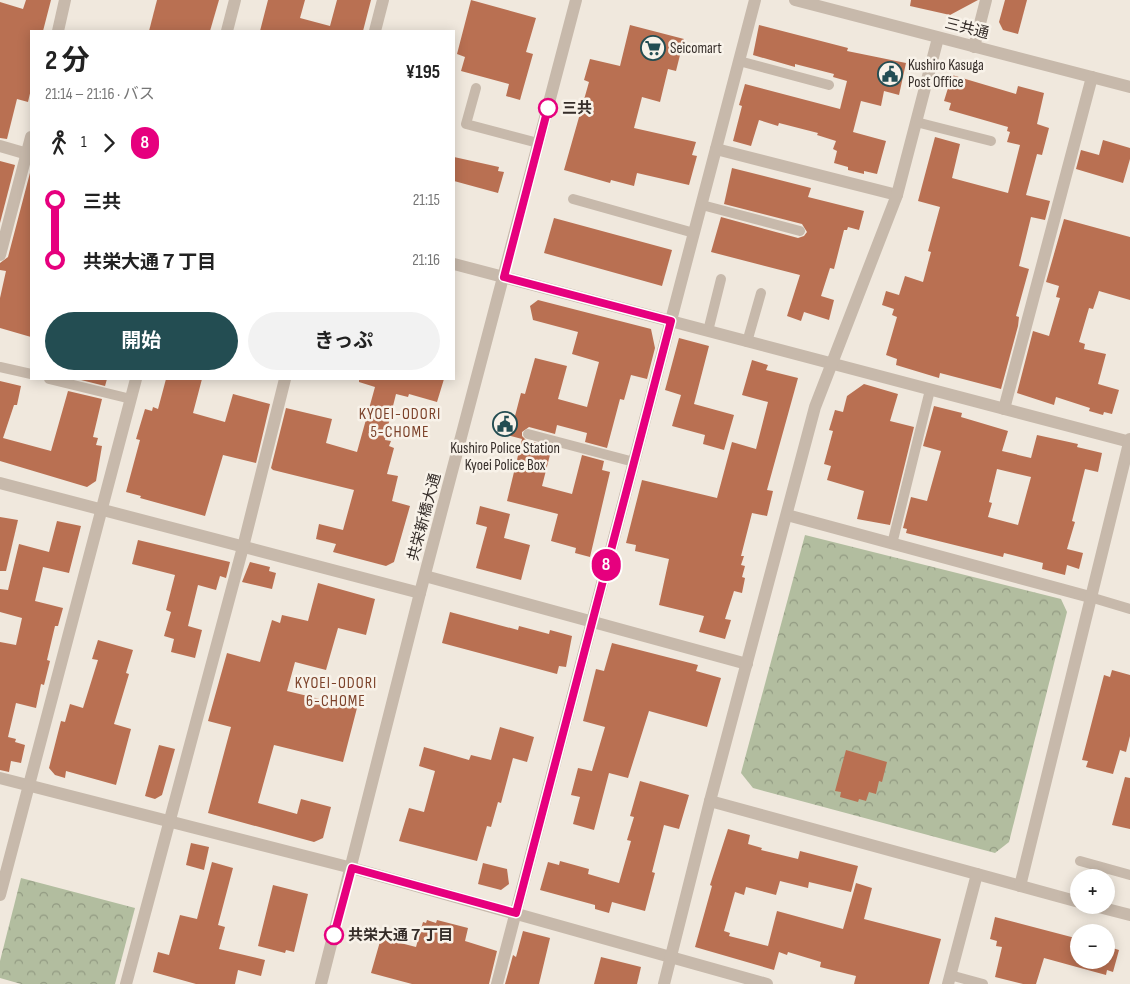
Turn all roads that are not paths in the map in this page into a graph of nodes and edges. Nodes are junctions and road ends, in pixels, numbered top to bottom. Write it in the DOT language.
graph roads {
  1 [pos="65,0"];
  2 [pos="235,0"];
  3 [pos="383,0"];
  4 [pos="576,0"];
  5 [pos="755,0"];
  6 [pos="796,0"];
  7 [pos="986,0"];
  8 [pos="58,30"];
  9 [pos="227,30"];
  10 [pos="375,30"];
  11 [pos="938,38"];
  12 [pos="974,47"];
  13 [pos="739,61"];
  14 [pos="1092,77"];
  15 [pos="828,85"];
  16 [pos="1130,87"];
  17 [pos="476,88"];
  18 [pos="916,122"];
  19 [pos="991,141"];
  20 [pos="538,143"];
  21 [pos="0,146"];
  22 [pos="716,149"];
  23 [pos="29,154"];
  24 [pos="898,195"];
  25 [pos="573,199"];
  26 [pos="702,205"];
  27 [pos="800,231"];
  28 [pos="694,233"];
  29 [pos="0,256"];
  30 [pos="455,264"];
  31 [pos="504,277"];
  32 [pos="721,279"];
  33 [pos="761,293"];
  34 [pos="671,321"];
  35 [pos="708,331"];
  36 [pos="748,342"];
  37 [pos="833,365"];
  38 [pos="0,367"];
  39 [pos="30,374"];
  40 [pos="53,380"];
  41 [pos="136,380"];
  42 [pos="285,380"];
  43 [pos="930,390"];
  44 [pos="131,399"];
  45 [pos="1004,409"];
  46 [pos="528,434"];
  47 [pos="1130,441"];
  48 [pos="634,462"];
  49 [pos="0,483"];
  50 [pos="102,510"];
  51 [pos="787,515"];
  52 [pos="892,544"];
  53 [pos="243,547"];
  54 [pos="425,576"];
  55 [pos="420,593"];
  56 [pos="1090,597"];
  57 [pos="1129,607"];
  58 [pos="591,621"];
  59 [pos="748,664"];
  60 [pos="0,778"];
  61 [pos="28,786"];
  62 [pos="710,801"];
  63 [pos="167,822"];
  64 [pos="1080,862"];
  65 [pos="352,868"];
  66 [pos="977,874"];
  67 [pos="1130,875"];
  68 [pos="1020,886"];
  69 [pos="0,895"];
  70 [pos="1070,900"];
  71 [pos="1115,911"];
  72 [pos="516,913"];
  73 [pos="1130,915"];
  74 [pos="671,957"];
  75 [pos="949,980"];
  76 [pos="126,984"];
  77 [pos="321,984"];
  78 [pos="497,984"];
  79 [pos="664,984"];
  80 [pos="767,984"];
  81 [pos="983,984"];
  1 -- 8 [label="street"];
  2 -- 9 [label="street"];
  3 -- 10 [label="street"];
  4 -- 20 [label="street, 共栄新橋大通"];
  5 -- 13 [label="street"];
  6 -- 11 [label="street, 三共通"];
  7 -- 12 [label="street"];
  11 -- 12 [label="street, 三共通"];
  11 -- 18 [label="street"];
  12 -- 14 [label="street, 三共通"];
  13 -- 15 [label="lane"];
  13 -- 22 [label="street"];
  14 -- 16 [label="street, 三共通"];
  14 -- 45 [label="street"];
  17 -- 20 [label="lane"];
  18 -- 19 [label="lane"];
  18 -- 24 [label="street"];
  20 -- 31 [label="street, 共栄新橋大通"];
  21 -- 23 [label="street"];
  22 -- 24 [label="street"];
  22 -- 26 [label="street"];
  23 -- 29 [label="street"];
  24 -- 37 [label="street"];
  25 -- 28 [label="lane"];
  26 -- 27 [label="lane"];
  26 -- 28 [label="street"];
  28 -- 34 [label="street"];
  30 -- 31 [label="street"];
  31 -- 34 [label="street"];
  31 -- 54 [label="street, 共栄新橋大通"];
  32 -- 35 [label="lane"];
  33 -- 36 [label="lane"];
  34 -- 35 [label="street"];
  34 -- 48 [label="street"];
  35 -- 36 [label="street"];
  36 -- 37 [label="street"];
  37 -- 43 [label="street"];
  37 -- 51 [label="street"];
  38 -- 39 [label="lane"];
  40 -- 44 [label="lane"];
  41 -- 44 [label="street"];
  42 -- 53 [label="street"];
  43 -- 45 [label="street"];
  43 -- 52 [label="lane"];
  44 -- 50 [label="street"];
  45 -- 47 [label="street"];
  46 -- 48 [label="lane"];
  47 -- 56 [label="street"];
  48 -- 58 [label="street"];
  49 -- 50 [label="street"];
  50 -- 53 [label="street"];
  50 -- 61 [label="street"];
  51 -- 52 [label="street"];
  51 -- 59 [label="street"];
  52 -- 56 [label="street"];
  53 -- 55 [label="street"];
  53 -- 63 [label="street"];
  54 -- 55 [label="street, 共栄新橋大通"];
  54 -- 58 [label="street"];
  55 -- 65 [label="street, 共栄新橋大通"];
  56 -- 57 [label="lane"];
  56 -- 68 [label="street"];
  58 -- 59 [label="street"];
  58 -- 72 [label="street"];
  59 -- 62 [label="street"];
  60 -- 61 [label="street"];
  61 -- 63 [label="street"];
  61 -- 69 [label="street"];
  62 -- 66 [label="street"];
  62 -- 74 [label="street"];
  63 -- 65 [label="street"];
  63 -- 76 [label="street"];
  64 -- 67 [label="lane"];
  65 -- 72 [label="street"];
  65 -- 77 [label="street, 共栄新橋大通"];
  66 -- 68 [label="street"];
  66 -- 75 [label="street"];
  68 -- 70 [label="street"];
  71 -- 73 [label="street"];
  72 -- 74 [label="street"];
  72 -- 78 [label="street"];
  74 -- 79 [label="street"];
  74 -- 80 [label="street"];
  75 -- 81 [label="lane"];
}
